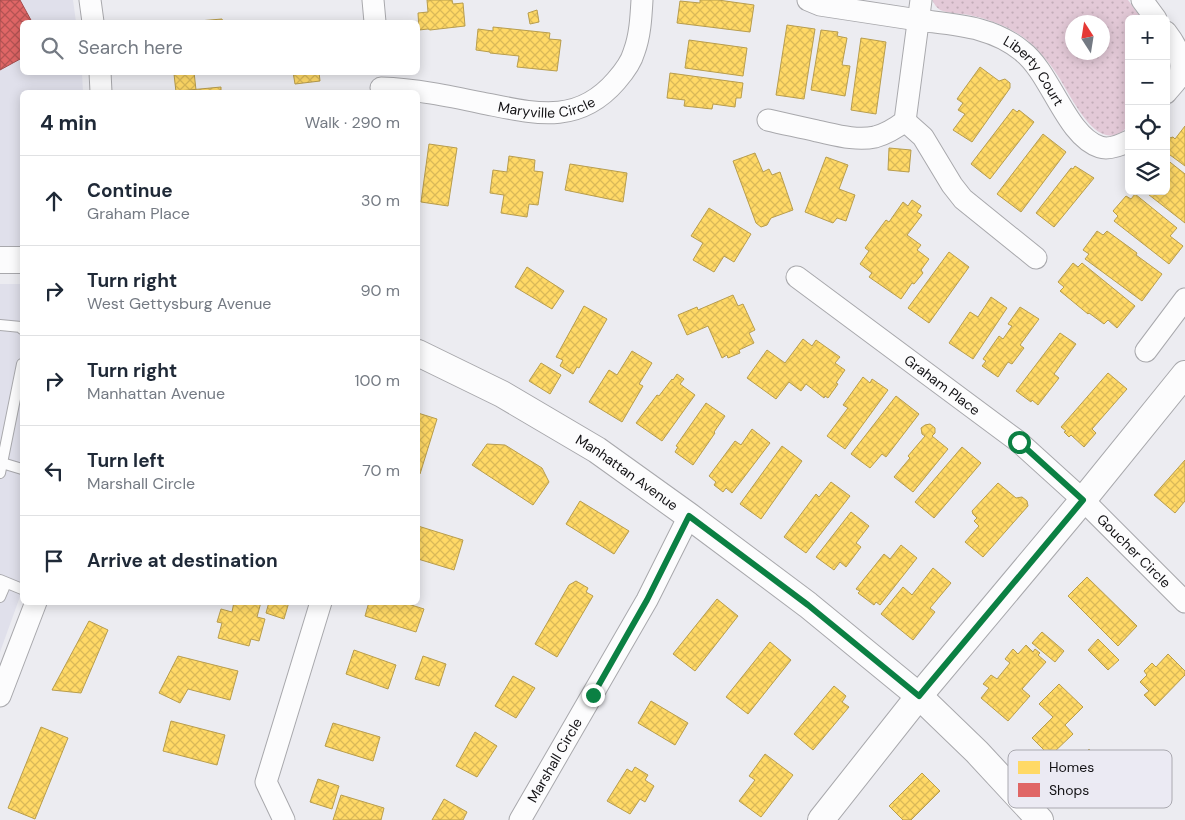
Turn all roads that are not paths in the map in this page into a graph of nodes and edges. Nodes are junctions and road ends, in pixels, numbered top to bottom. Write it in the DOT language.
graph roads {
  1 [pos="90,0"];
  2 [pos="373,0"];
  3 [pos="642,0"];
  4 [pos="808,0"];
  5 [pos="1142,0"];
  6 [pos="920,10"];
  7 [pos="1153,15"];
  8 [pos="93,20"];
  9 [pos="375,20"];
  10 [pos="1176,41"];
  11 [pos="100,75"];
  12 [pos="381,84"];
  13 [pos="1170,88"];
  14 [pos="101,90"];
  15 [pos="407,90"];
  16 [pos="420,92"];
  17 [pos="768,120"];
  18 [pos="905,121"];
  19 [pos="1125,143"];
  20 [pos="1036,258"];
  21 [pos="0,260"];
  22 [pos="20,260"];
  23 [pos="797,277"];
  24 [pos="1185,299"];
  25 [pos="0,325"];
  26 [pos="20,326"];
  27 [pos="1146,351"];
  28 [pos="420,354"];
  29 [pos="20,374"];
  30 [pos="1185,374"];
  31 [pos="1,468"];
  32 [pos="20,469"];
  33 [pos="1083,500"];
  34 [pos="689,516"];
  35 [pos="3,581"];
  36 [pos="20,587"];
  37 [pos="0,597"];
  38 [pos="1185,602"];
  39 [pos="35,605"];
  40 [pos="320,605"];
  41 [pos="0,696"];
  42 [pos="919,696"];
  43 [pos="1008,785"];
  44 [pos="1029,808"];
  45 [pos="284,820"];
  46 [pos="520,820"];
  47 [pos="821,820"];
  48 [pos="1040,820"];
  1 -- 8 [label="street"];
  2 -- 9 [label="street"];
  3 -- 16 [label="street, Maryville Circle"];
  4 -- 6 [label="street, Liberty Court"];
  5 -- 7 [label="street"];
  6 -- 18 [label="street"];
  6 -- 19 [label="street, Liberty Court"];
  10 -- 13 [label="street"];
  11 -- 14 [label="street"];
  12 -- 15 [label="street, Maryville Circle"];
  17 -- 18 [label="street"];
  18 -- 20 [label="street"];
  21 -- 22 [label="street"];
  23 -- 33 [label="street, Graham Place"];
  24 -- 27 [label="street"];
  25 -- 26 [label="lane"];
  28 -- 34 [label="street, Manhattan Avenue"];
  29 -- 31 [label="lane"];
  30 -- 33 [label="street"];
  31 -- 32 [label="lane"];
  33 -- 38 [label="street, Goucher Circle"];
  33 -- 42 [label="street"];
  34 -- 42 [label="street, Manhattan Avenue"];
  34 -- 46 [label="street, Marshall Circle"];
  35 -- 36 [label="lane"];
  35 -- 37 [label="lane"];
  39 -- 41 [label="street"];
  40 -- 45 [label="street"];
  42 -- 43 [label="street, Manhattan Avenue"];
  42 -- 47 [label="street"];
  44 -- 48 [label="street, Manhattan Avenue"];
}
